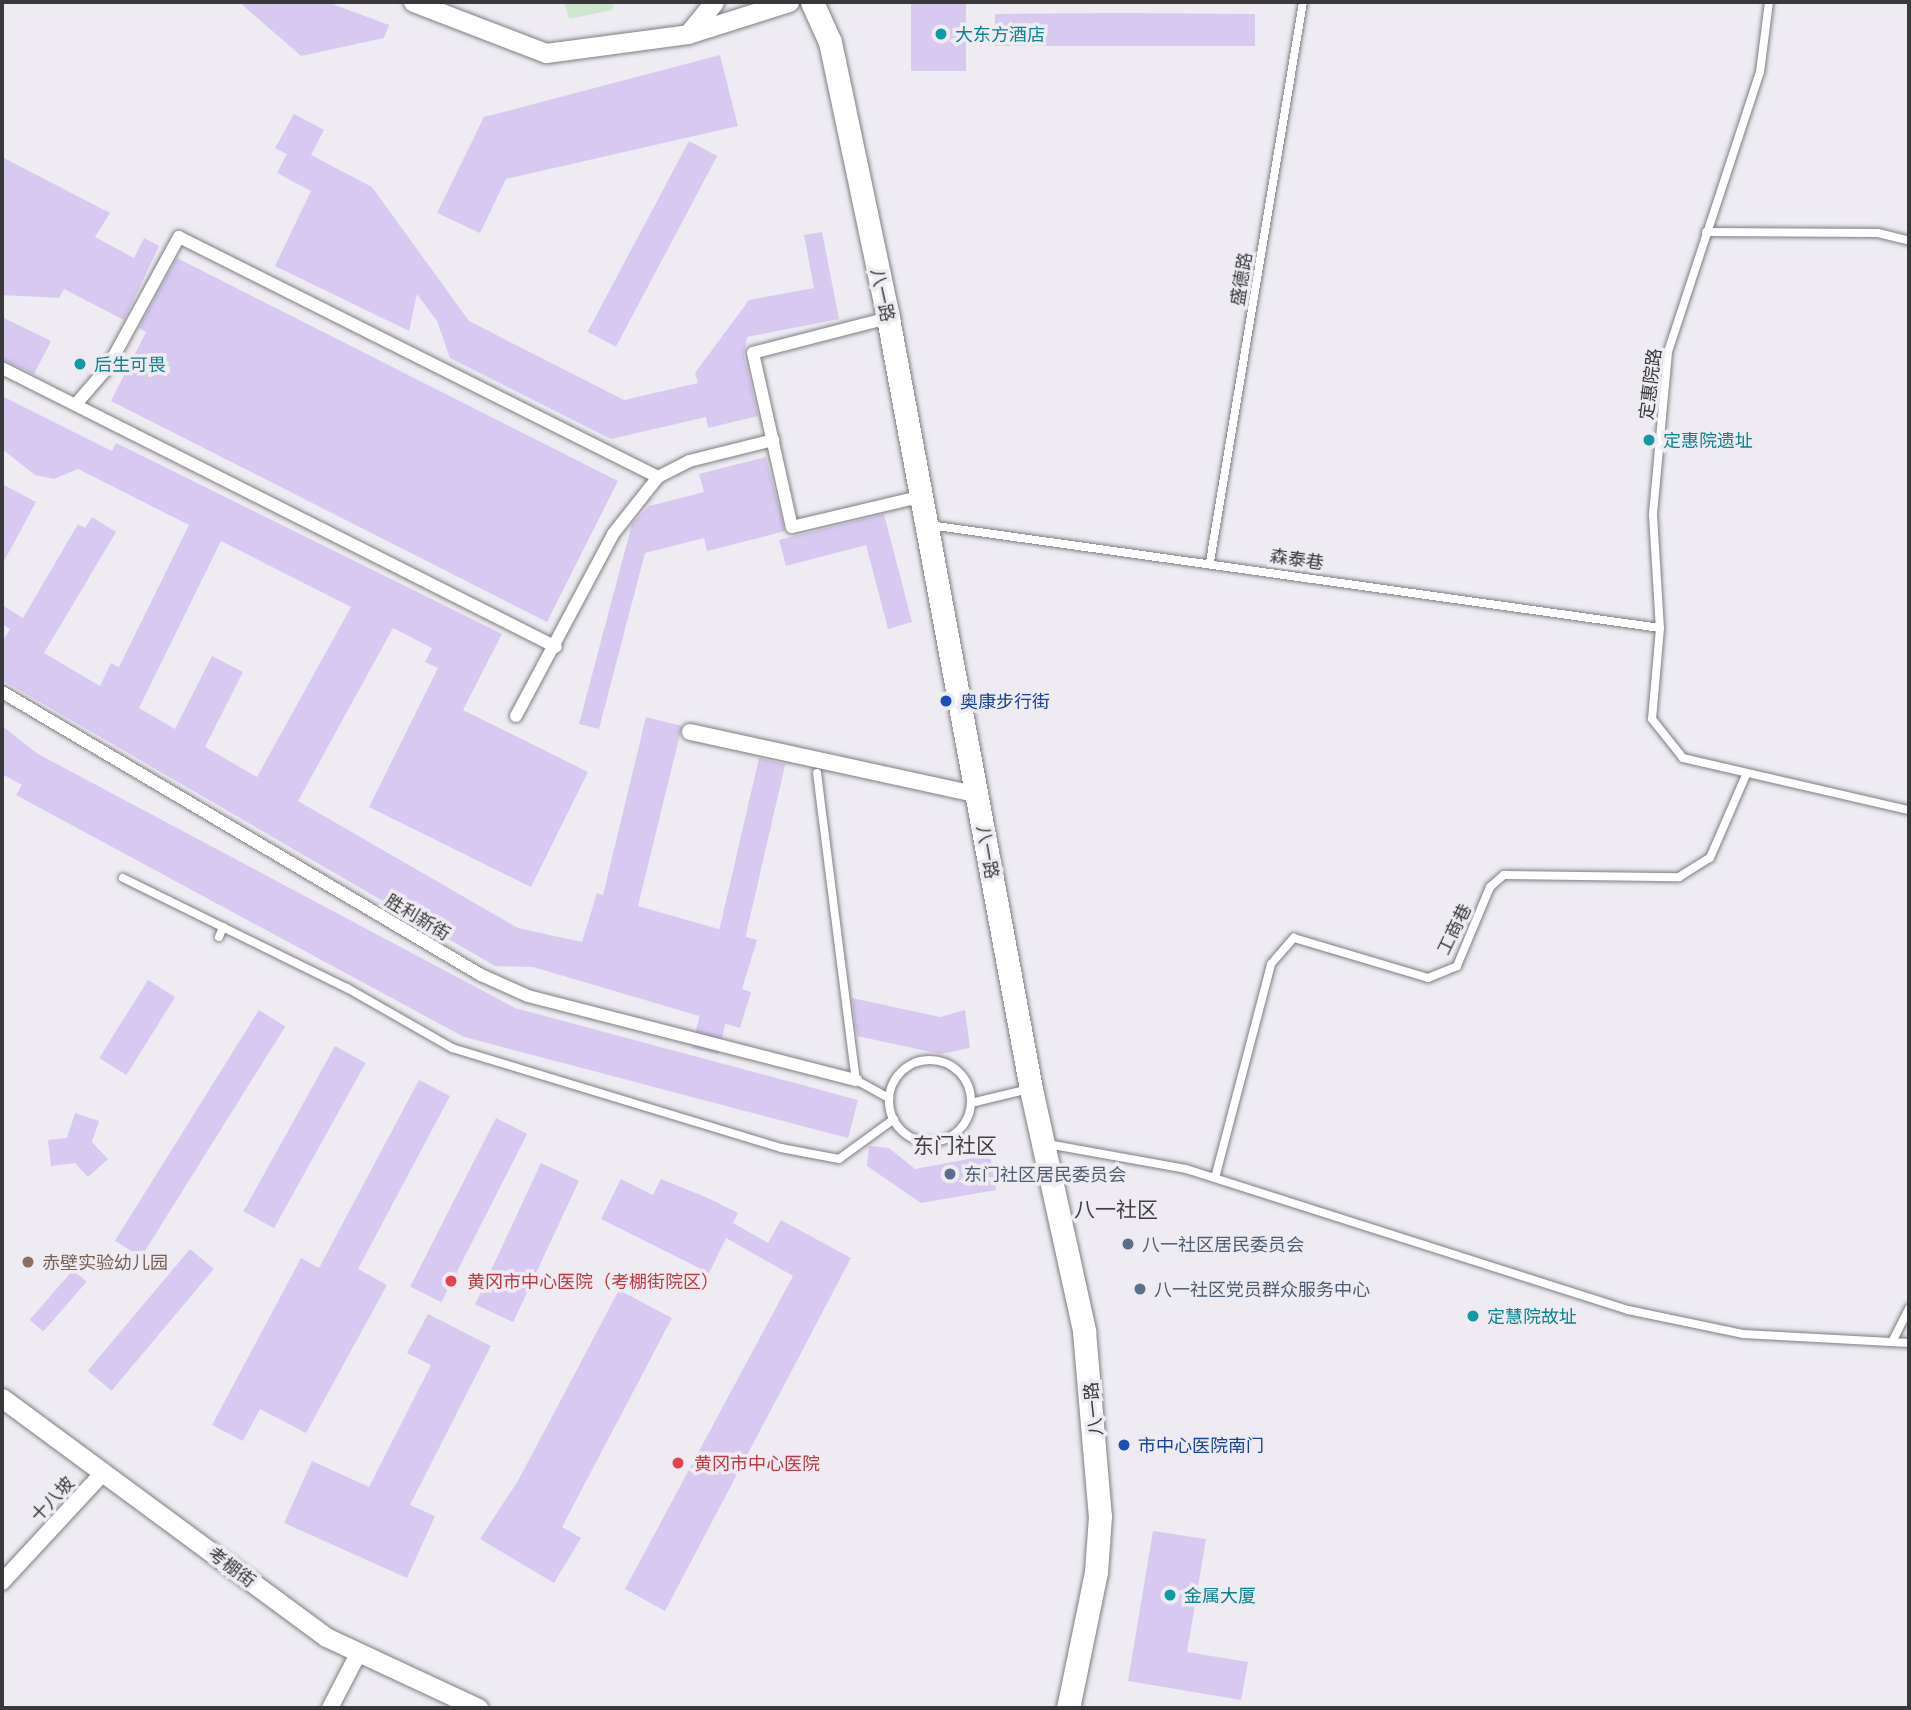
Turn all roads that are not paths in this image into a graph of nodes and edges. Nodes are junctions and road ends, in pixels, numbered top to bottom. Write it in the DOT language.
graph roads {
  1 [pos="414,2"];
  2 [pos="714,2"];
  3 [pos="789,2"];
  4 [pos="812,2"];
  5 [pos="1303,2"];
  6 [pos="1769,2"];
  7 [pos="688,34"];
  8 [pos="1706,232"];
  9 [pos="1909,241"];
  10 [pos="888,318"];
  11 [pos="2,368"];
  12 [pos="76,404"];
  13 [pos="773,440"];
  14 [pos="658,477"];
  15 [pos="923,496"];
  16 [pos="929,525"];
  17 [pos="1210,562"];
  18 [pos="1660,628"];
  19 [pos="556,647"];
  20 [pos="2,692"];
  21 [pos="516,716"];
  22 [pos="691,732"];
  23 [pos="817,773"];
  24 [pos="1746,775"];
  25 [pos="978,794"];
  26 [pos="1909,810"];
  27 [pos="123,878"];
  28 [pos="223,927"];
  29 [pos="219,937"];
  30 [pos="856,1080"];
  31 [pos="1031,1089"];
  32 [pos="889,1098"];
  33 [pos="971,1103"];
  34 [pos="894,1119"];
  35 [pos="1044,1144"];
  36 [pos="1215,1178"];
  37 [pos="1909,1308"];
  38 [pos="1892,1342"];
  39 [pos="1909,1343"];
  40 [pos="2,1398"];
  41 [pos="103,1473"];
  42 [pos="2,1582"];
  43 [pos="359,1653"];
  44 [pos="330,1708"];
  45 [pos="478,1708"];
  46 [pos="1068,1708"];
  1 -- 7 [label="street"];
  2 -- 7 [label="street"];
  3 -- 7 [label="street"];
  4 -- 10 [label="main road, 八一路"];
  5 -- 17 [label="lane, 盛德路"];
  6 -- 8 [label="lane, 定惠院路"];
  8 -- 9 [label="lane"];
  8 -- 18 [label="lane, 定惠院路"];
  10 -- 13 [label="street"];
  10 -- 15 [label="main road, 八一路"];
  11 -- 12 [label="street"];
  12 -- 14 [label="street"];
  12 -- 19 [label="street"];
  13 -- 14 [label="street"];
  13 -- 15 [label="street"];
  14 -- 19 [label="street"];
  15 -- 16 [label="main road, 八一路"];
  16 -- 17 [label="lane, 森泰巷"];
  16 -- 25 [label="main road, 八一路"];
  17 -- 18 [label="lane, 森泰巷"];
  18 -- 24 [label="lane, 定惠院路"];
  19 -- 21 [label="street"];
  20 -- 30 [label="street, 胜利新街"];
  22 -- 25 [label="street"];
  23 -- 30 [label="lane"];
  24 -- 26 [label="lane, 定惠院路"];
  24 -- 36 [label="lane, 工商巷"];
  25 -- 31 [label="main road, 八一路"];
  27 -- 28 [label="lane"];
  28 -- 29 [label="lane"];
  28 -- 34 [label="lane"];
  30 -- 32 [label="lane"];
  31 -- 33 [label="lane"];
  31 -- 35 [label="main road, 八一路"];
  32 -- 33 [label="lane"];
  32 -- 34 [label="lane"];
  33 -- 34 [label="lane"];
  35 -- 36 [label="lane"];
  35 -- 46 [label="main road, 八一路"];
  36 -- 38 [label="lane"];
  37 -- 38 [label="lane"];
  38 -- 39 [label="lane"];
  40 -- 41 [label="street, 考棚街"];
  41 -- 42 [label="street, 十八坡"];
  41 -- 43 [label="street, 考棚街"];
  43 -- 44 [label="street"];
  43 -- 45 [label="street, 考棚街"];
}
